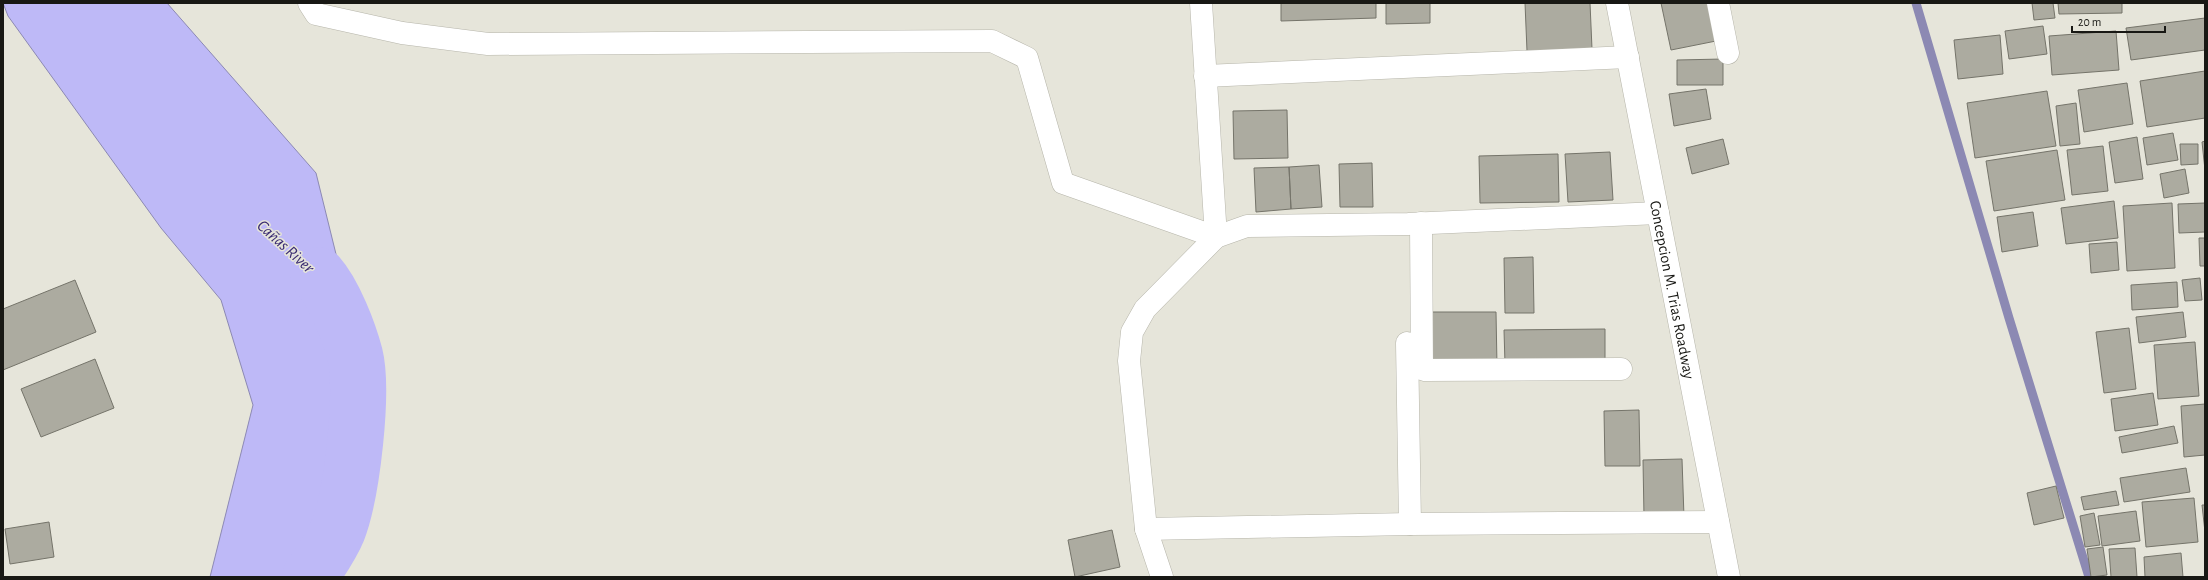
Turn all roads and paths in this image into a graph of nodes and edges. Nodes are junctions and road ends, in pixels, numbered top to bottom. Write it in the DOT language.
graph roads {
  1 [pos="309,3"];
  2 [pos="1201,3"];
  3 [pos="1617,3"];
  4 [pos="1718,3"];
  5 [pos="1728,54"];
  6 [pos="1628,57"];
  7 [pos="1205,76"];
  8 [pos="1658,213"];
  9 [pos="1415,224"];
  10 [pos="1216,237"];
  11 [pos="1621,369"];
  12 [pos="1718,522"];
  13 [pos="1410,524"];
  14 [pos="1146,529"];
  15 [pos="1162,577"];
  16 [pos="1729,577"];
  1 -- 10 [label="street"];
  2 -- 7 [label="street"];
  3 -- 6 [label="street, Concepcion M. Trias Roadway"];
  4 -- 5 [label="street"];
  6 -- 7 [label="street"];
  6 -- 8 [label="street, Concepcion M. Trias Roadway"];
  7 -- 10 [label="street"];
  8 -- 9 [label="street"];
  8 -- 12 [label="street, Concepcion M. Trias Roadway"];
  9 -- 10 [label="street"];
  9 -- 11 [label="street"];
  9 -- 13 [label="street"];
  10 -- 14 [label="street"];
  12 -- 13 [label="street"];
  12 -- 16 [label="street, Concepcion M. Trias Roadway"];
  13 -- 14 [label="street"];
  14 -- 15 [label="street"];
}
